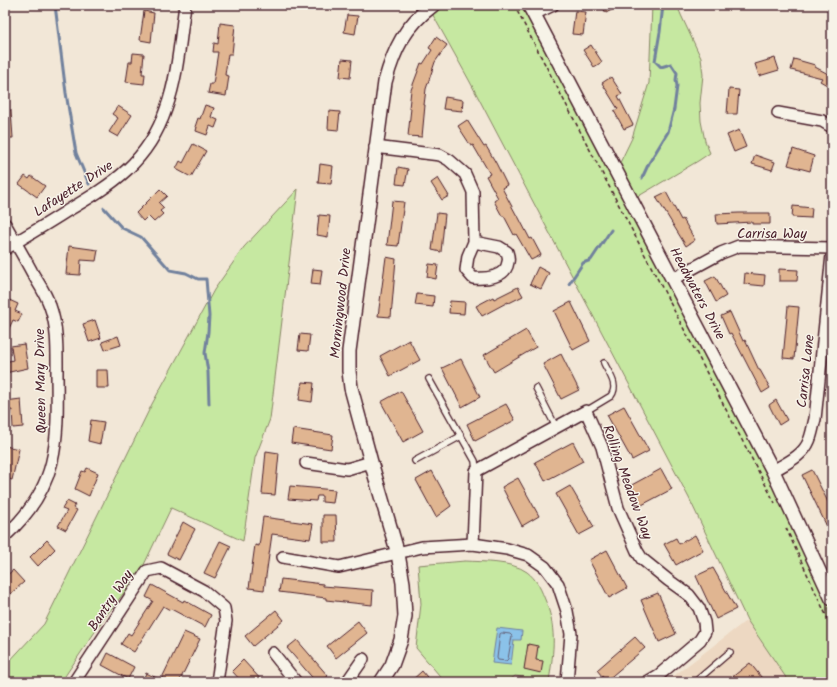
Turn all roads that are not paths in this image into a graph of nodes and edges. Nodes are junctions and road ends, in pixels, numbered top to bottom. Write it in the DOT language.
graph roads {
  1 [pos="184,5"];
  2 [pos="433,5"];
  3 [pos="553,5"];
  4 [pos="532,10"];
  5 [pos="778,113"];
  6 [pos="832,127"];
  7 [pos="375,148"];
  8 [pos="5,224"];
  9 [pos="16,242"];
  10 [pos="474,242"];
  11 [pos="832,248"];
  12 [pos="5,249"];
  13 [pos="832,255"];
  14 [pos="673,279"];
  15 [pos="604,363"];
  16 [pos="429,379"];
  17 [pos="536,388"];
  18 [pos="586,411"];
  19 [pos="556,427"];
  20 [pos="461,436"];
  21 [pos="415,461"];
  22 [pos="371,462"];
  23 [pos="306,463"];
  24 [pos="476,471"];
  25 [pos="773,471"];
  26 [pos="5,536"];
  27 [pos="473,544"];
  28 [pos="398,554"];
  29 [pos="283,557"];
  30 [pos="829,583"];
  31 [pos="832,599"];
  32 [pos="730,652"];
  33 [pos="273,653"];
  34 [pos="363,659"];
  35 [pos="74,682"];
  36 [pos="217,682"];
  37 [pos="296,682"];
  38 [pos="347,682"];
  39 [pos="381,682"];
  40 [pos="567,682"];
  41 [pos="647,682"];
  42 [pos="695,682"];
  1 -- 9 [label="street, Lafayette Drive"];
  2 -- 7 [label="street, Morningwood Drive"];
  3 -- 4 [label="street"];
  4 -- 14 [label="street, Headwaters Drive"];
  5 -- 6 [label="street"];
  7 -- 10 [label="street"];
  7 -- 22 [label="street, Morningwood Drive"];
  8 -- 9 [label="street, Queen Mary Drive"];
  9 -- 12 [label="street, Lafayette Drive"];
  9 -- 26 [label="street, Queen Mary Drive"];
  11 -- 14 [label="street, Carrisa Way"];
  13 -- 25 [label="street, Carrisa Lane"];
  14 -- 25 [label="street, Headwaters Drive"];
  15 -- 18 [label="lane"];
  16 -- 20 [label="lane"];
  17 -- 19 [label="lane"];
  18 -- 19 [label="street"];
  18 -- 41 [label="street, Rolling Meadow Way"];
  19 -- 24 [label="street"];
  20 -- 21 [label="lane"];
  20 -- 24 [label="lane"];
  22 -- 23 [label="street"];
  22 -- 28 [label="street, Morningwood Drive"];
  24 -- 27 [label="street"];
  25 -- 30 [label="street, Headwaters Drive"];
  27 -- 28 [label="street"];
  27 -- 40 [label="street"];
  28 -- 29 [label="street"];
  28 -- 39 [label="street, Morningwood Drive"];
  30 -- 31 [label="street, Headwaters Drive"];
  32 -- 42 [label="lane"];
  33 -- 37 [label="street"];
  34 -- 38 [label="street"];
  35 -- 36 [label="street, Bantry Way"];
}
